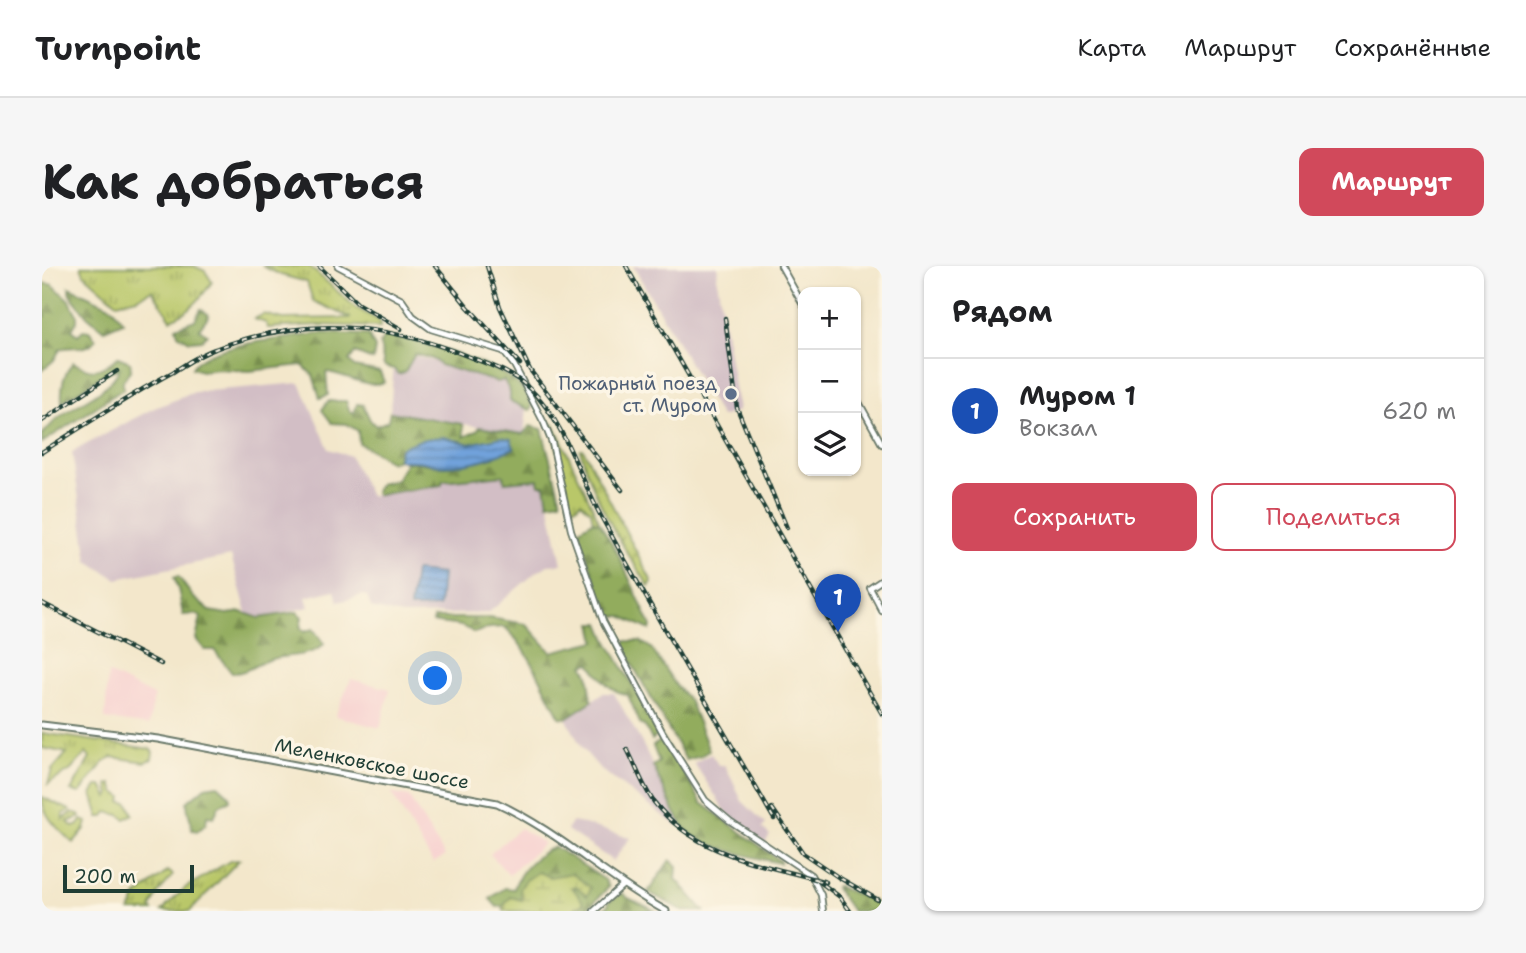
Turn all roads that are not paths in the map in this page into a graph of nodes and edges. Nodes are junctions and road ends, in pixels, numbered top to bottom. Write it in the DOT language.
graph roads {
  1 [pos="338,266"];
  2 [pos="782,266"];
  3 [pos="798,295"];
  4 [pos="861,406"];
  5 [pos="882,444"];
  6 [pos="882,580"];
  7 [pos="882,611"];
  8 [pos="42,726"];
  9 [pos="623,884"];
  10 [pos="594,911"];
  11 [pos="666,911"];
  12 [pos="823,911"];
  1 -- 12 [label="street"];
  2 -- 3 [label="street"];
  4 -- 5 [label="street"];
  6 -- 7 [label="street"];
  8 -- 9 [label="main road, Меленковское шоссе"];
  9 -- 10 [label="street"];
  9 -- 11 [label="main road, Меленковское шоссе"];
}
